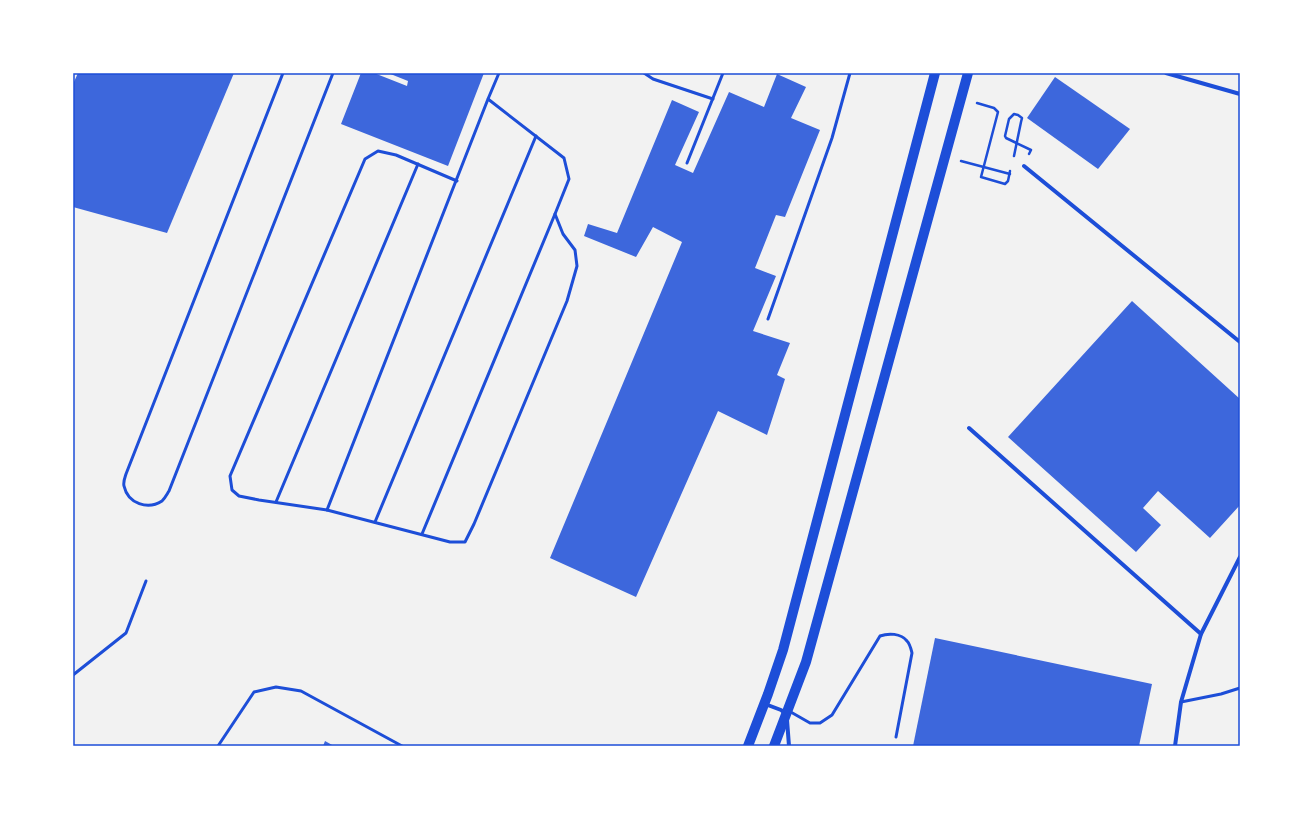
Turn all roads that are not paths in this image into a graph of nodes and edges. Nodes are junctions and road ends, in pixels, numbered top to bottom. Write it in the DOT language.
graph roads {
  1 [pos="283,73"];
  2 [pos="333,73"];
  3 [pos="499,73"];
  4 [pos="644,73"];
  5 [pos="723,73"];
  6 [pos="850,73"];
  7 [pos="935,73"];
  8 [pos="968,73"];
  9 [pos="1166,73"];
  10 [pos="1240,94"];
  11 [pos="488,99"];
  12 [pos="713,99"];
  13 [pos="536,136"];
  14 [pos="687,163"];
  15 [pos="418,164"];
  16 [pos="1024,166"];
  17 [pos="457,181"];
  18 [pos="555,214"];
  19 [pos="768,319"];
  20 [pos="1240,342"];
  21 [pos="968,428"];
  22 [pos="276,502"];
  23 [pos="328,510"];
  24 [pos="375,522"];
  25 [pos="422,534"];
  26 [pos="1240,557"];
  27 [pos="146,581"];
  28 [pos="1201,634"];
  29 [pos="73,675"];
  30 [pos="1240,688"];
  31 [pos="1181,702"];
  32 [pos="765,703"];
  33 [pos="788,713"];
  34 [pos="896,737"];
  35 [pos="218,746"];
  36 [pos="402,746"];
  37 [pos="748,746"];
  38 [pos="774,746"];
  39 [pos="789,746"];
  40 [pos="1175,746"];
  1 -- 2 [label="lane"];
  3 -- 11 [label="lane"];
  4 -- 12 [label="lane"];
  5 -- 12 [label="lane"];
  6 -- 19 [label="lane"];
  7 -- 32 [label="main road"];
  8 -- 33 [label="main road"];
  9 -- 10 [label="street"];
  11 -- 13 [label="lane"];
  11 -- 17 [label="lane"];
  12 -- 14 [label="lane"];
  13 -- 18 [label="lane"];
  13 -- 24 [label="lane"];
  15 -- 17 [label="lane"];
  15 -- 22 [label="lane"];
  15 -- 22 [label="lane"];
  16 -- 20 [label="street"];
  17 -- 23 [label="lane"];
  18 -- 25 [label="lane"];
  18 -- 25 [label="lane"];
  21 -- 28 [label="street"];
  22 -- 23 [label="lane"];
  23 -- 24 [label="lane"];
  24 -- 25 [label="lane"];
  26 -- 28 [label="street"];
  27 -- 29 [label="lane"];
  28 -- 31 [label="street"];
  30 -- 31 [label="lane"];
  31 -- 40 [label="street"];
  32 -- 33 [label="street"];
  32 -- 37 [label="main road"];
  33 -- 34 [label="lane"];
  33 -- 38 [label="main road"];
  33 -- 39 [label="street"];
  35 -- 36 [label="lane"];
}
